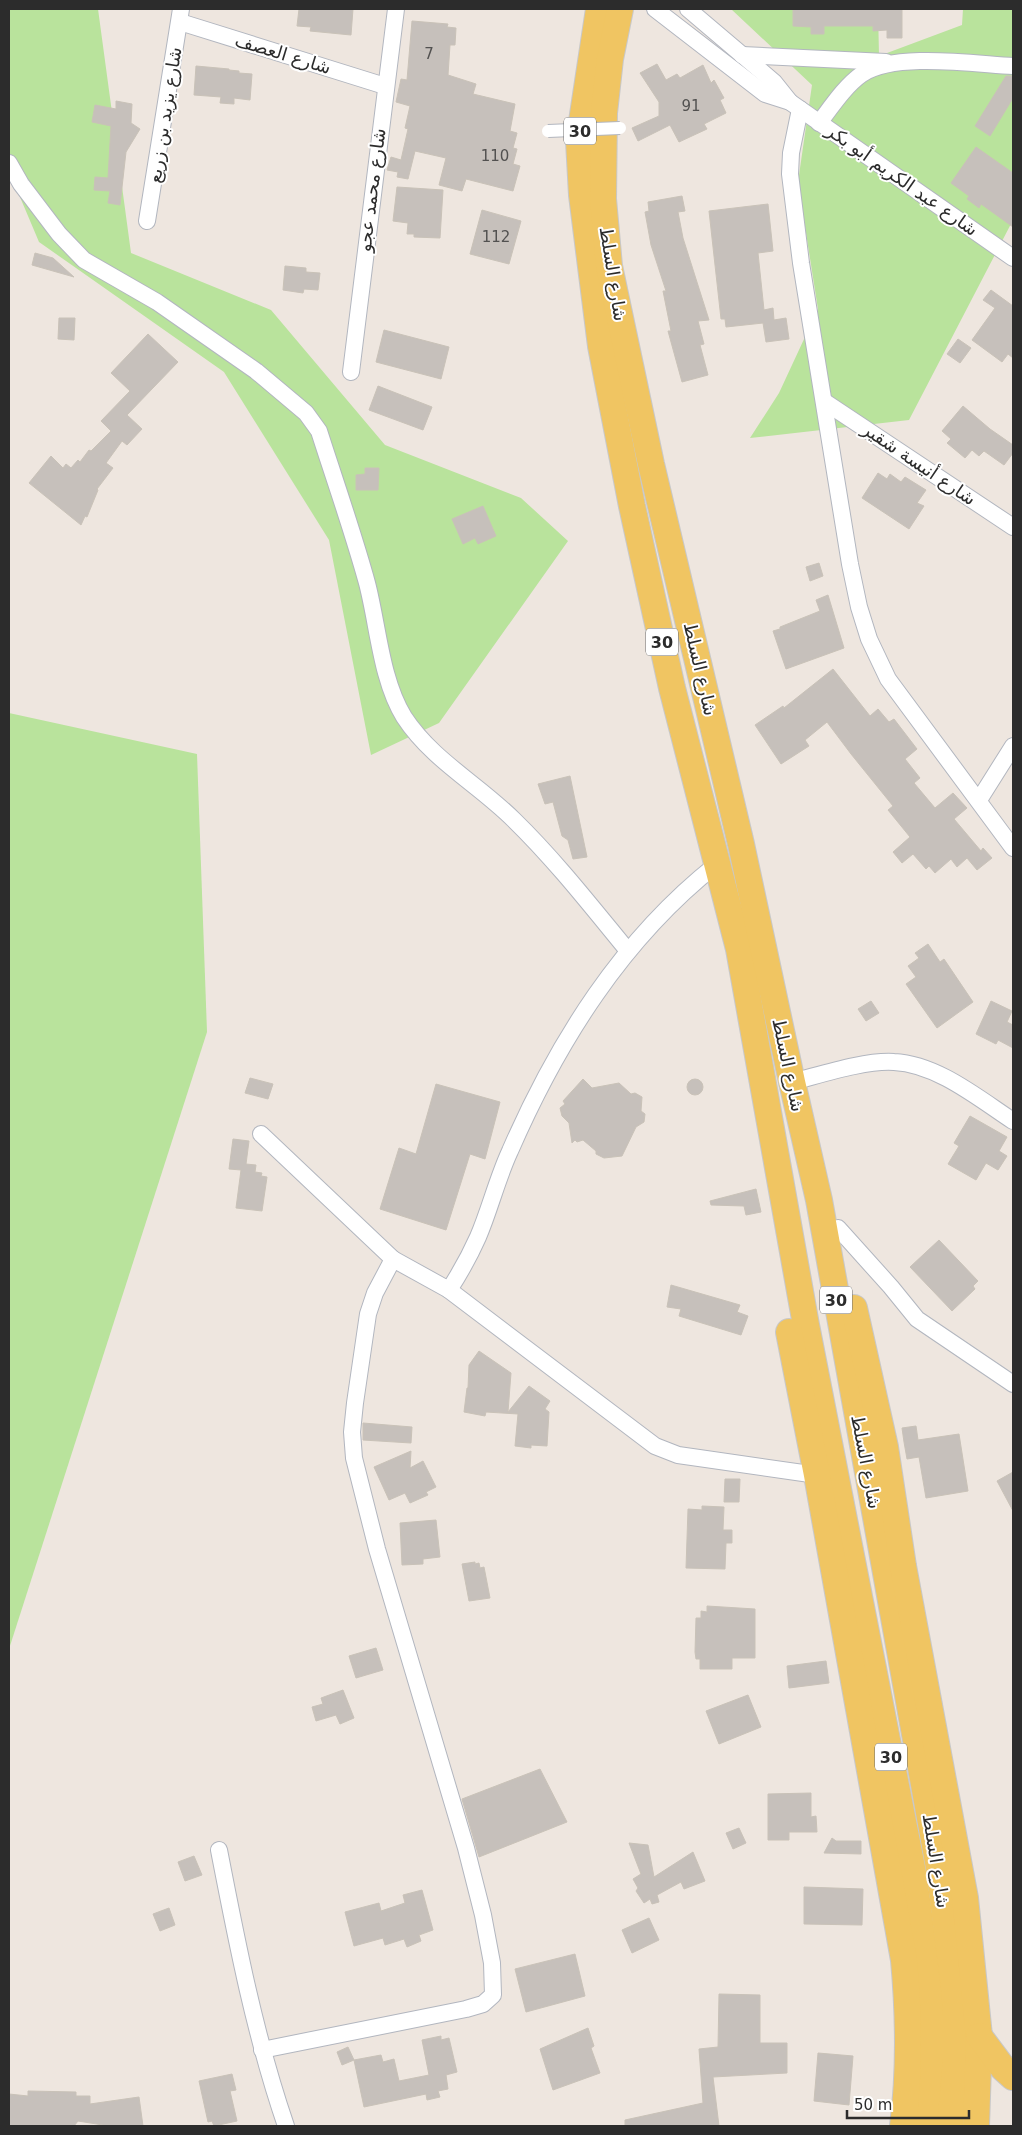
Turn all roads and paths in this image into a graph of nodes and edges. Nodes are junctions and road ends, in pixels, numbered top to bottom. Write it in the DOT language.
graph roads {
  1 [pos="396,9"];
  2 [pos="599,9"];
  3 [pos="620,9"];
  4 [pos="655,9"];
  5 [pos="688,9"];
  6 [pos="181,15"];
  7 [pos="742,55"];
  8 [pos="899,62"];
  9 [pos="1013,66"];
  10 [pos="385,86"];
  11 [pos="795,106"];
  12 [pos="819,123"];
  13 [pos="620,128"];
  14 [pos="548,131"];
  15 [pos="9,163"];
  16 [pos="147,221"];
  17 [pos="1013,258"];
  18 [pos="351,372"];
  19 [pos="825,402"];
  20 [pos="1013,527"];
  21 [pos="1013,746"];
  22 [pos="979,800"];
  23 [pos="1013,848"];
  24 [pos="717,864"];
  25 [pos="628,951"];
  26 [pos="794,1094"];
  27 [pos="1013,1121"];
  28 [pos="261,1134"];
  29 [pos="783,1200"];
  30 [pos="838,1228"];
  31 [pos="393,1260"];
  32 [pos="449,1290"];
  33 [pos="1013,1384"];
  34 [pos="817,1475"];
  35 [pos="219,1850"];
  36 [pos="978,2036"];
  37 [pos="262,2050"];
  38 [pos="1013,2077"];
  39 [pos="286,2126"];
  40 [pos="903,2126"];
  41 [pos="926,2126"];
  42 [pos="950,2126"];
  43 [pos="976,2126"];
  1 -- 10 [label="street, شارع محمد عجو"];
  2 -- 24 [label="main road, شارع السلط / 30"];
  3 -- 26 [label="main road, شارع السلط / 30"];
  4 -- 11 [label="street, شارع عبد الكريم أبو بكر"];
  5 -- 7 [label="street, شارع عبد الكريم أبو بكر"];
  6 -- 10 [label="street, شارع العصف"];
  6 -- 16 [label="street, شارع يزيد بن زريع"];
  7 -- 8 [label="street"];
  7 -- 11 [label="street, شارع عبد الكريم أبو بكر"];
  8 -- 9 [label="street"];
  8 -- 12 [label="street"];
  10 -- 18 [label="street, شارع محمد عجو"];
  11 -- 12 [label="street, شارع عبد الكريم أبو بكر"];
  11 -- 19 [label="street"];
  12 -- 17 [label="street, شارع عبد الكريم أبو بكر"];
  13 -- 14 [label="street, bridge"];
  15 -- 25 [label="street"];
  19 -- 20 [label="street, شارع أنيسة شقير"];
  19 -- 22 [label="street"];
  21 -- 22 [label="street"];
  22 -- 23 [label="street"];
  24 -- 25 [label="street"];
  24 -- 29 [label="main road, شارع السلط / 30"];
  25 -- 32 [label="street"];
  26 -- 27 [label="street"];
  26 -- 30 [label="main road"];
  26 -- 42 [label="main road, شارع السلط / 30"];
  28 -- 31 [label="street"];
  29 -- 34 [label="main road"];
  29 -- 41 [label="main road, شارع السلط / 30"];
  30 -- 33 [label="street"];
  30 -- 36 [label="main road"];
  31 -- 32 [label="street"];
  31 -- 37 [label="street"];
  32 -- 34 [label="street"];
  34 -- 40 [label="main road"];
  35 -- 37 [label="street"];
  36 -- 38 [label="main road"];
  36 -- 43 [label="main road"];
  37 -- 39 [label="street"];
}
